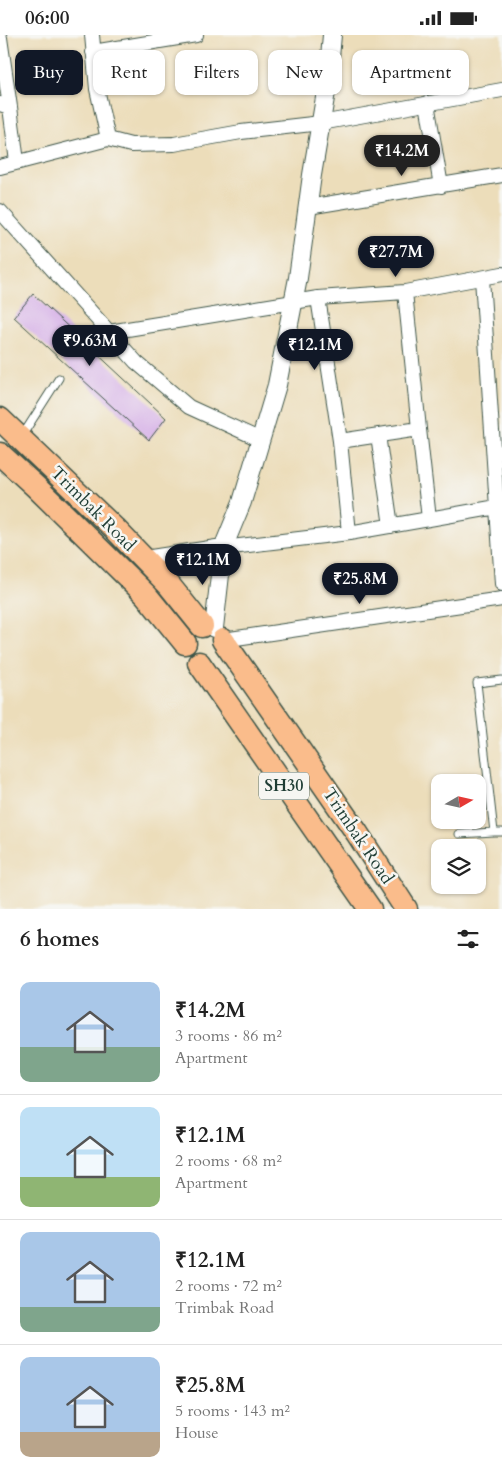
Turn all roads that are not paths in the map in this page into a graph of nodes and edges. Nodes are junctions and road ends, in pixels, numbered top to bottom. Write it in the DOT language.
graph roads {
  1 [pos="92,35"];
  2 [pos="196,35"];
  3 [pos="332,35"];
  4 [pos="0,38"];
  5 [pos="105,50"];
  6 [pos="93,52"];
  7 [pos="502,90"];
  8 [pos="98,95"];
  9 [pos="427,103"];
  10 [pos="5,105"];
  11 [pos="321,123"];
  12 [pos="108,139"];
  13 [pos="17,162"];
  14 [pos="0,167"];
  15 [pos="502,175"];
  16 [pos="441,186"];
  17 [pos="308,207"];
  18 [pos="0,211"];
  19 [pos="502,274"];
  20 [pos="482,278"];
  21 [pos="405,292"];
  22 [pos="318,298"];
  23 [pos="293,302"];
  24 [pos="109,332"];
  25 [pos="59,378"];
  26 [pos="0,419"];
  27 [pos="419,429"];
  28 [pos="378,435"];
  29 [pos="20,438"];
  30 [pos="261,440"];
  31 [pos="340,441"];
  32 [pos="0,454"];
  33 [pos="497,507"];
  34 [pos="429,519"];
  35 [pos="391,526"];
  36 [pos="349,533"];
  37 [pos="223,548"];
  38 [pos="145,560"];
  39 [pos="502,584"];
  40 [pos="502,599"];
  41 [pos="213,631"];
  42 [pos="186,643"];
  43 [pos="199,663"];
  44 [pos="502,680"];
  45 [pos="498,832"];
  46 [pos="459,834"];
  47 [pos="370,909"];
  48 [pos="406,909"];
  1 -- 6 [label="street"];
  2 -- 5 [label="street"];
  3 -- 11 [label="street"];
  4 -- 10 [label="street"];
  7 -- 9 [label="street"];
  8 -- 12 [label="street"];
  9 -- 11 [label="street"];
  9 -- 16 [label="street"];
  10 -- 13 [label="street"];
  11 -- 12 [label="street"];
  11 -- 17 [label="street"];
  12 -- 13 [label="street"];
  13 -- 14 [label="street"];
  15 -- 16 [label="street"];
  16 -- 17 [label="street"];
  17 -- 23 [label="street"];
  18 -- 24 [label="street"];
  19 -- 20 [label="street"];
  20 -- 21 [label="street"];
  20 -- 33 [label="street"];
  21 -- 22 [label="street"];
  21 -- 27 [label="street"];
  22 -- 23 [label="street"];
  22 -- 31 [label="street"];
  23 -- 24 [label="street"];
  23 -- 30 [label="street"];
  24 -- 30 [label="street"];
  25 -- 29 [label="lane"];
  26 -- 29 [label="highway, Trimbak Road"];
  27 -- 28 [label="street"];
  27 -- 34 [label="street"];
  28 -- 31 [label="street"];
  28 -- 35 [label="street"];
  29 -- 38 [label="highway, Trimbak Road"];
  30 -- 37 [label="street"];
  31 -- 36 [label="street"];
  32 -- 42 [label="highway, Trimbak Road"];
  33 -- 34 [label="street"];
  33 -- 39 [label="street"];
  34 -- 35 [label="street"];
  35 -- 36 [label="street"];
  36 -- 37 [label="street"];
  37 -- 38 [label="street"];
  37 -- 41 [label="street"];
  38 -- 41 [label="highway, Trimbak Road"];
  40 -- 41 [label="street"];
  41 -- 42 [label="highway"];
  41 -- 43 [label="highway"];
  41 -- 48 [label="highway, Trimbak Road"];
  42 -- 43 [label="highway"];
  43 -- 47 [label="highway, Trimbak Road / SH30"];
  44 -- 45 [label="lane"];
  45 -- 46 [label="lane"];
}
